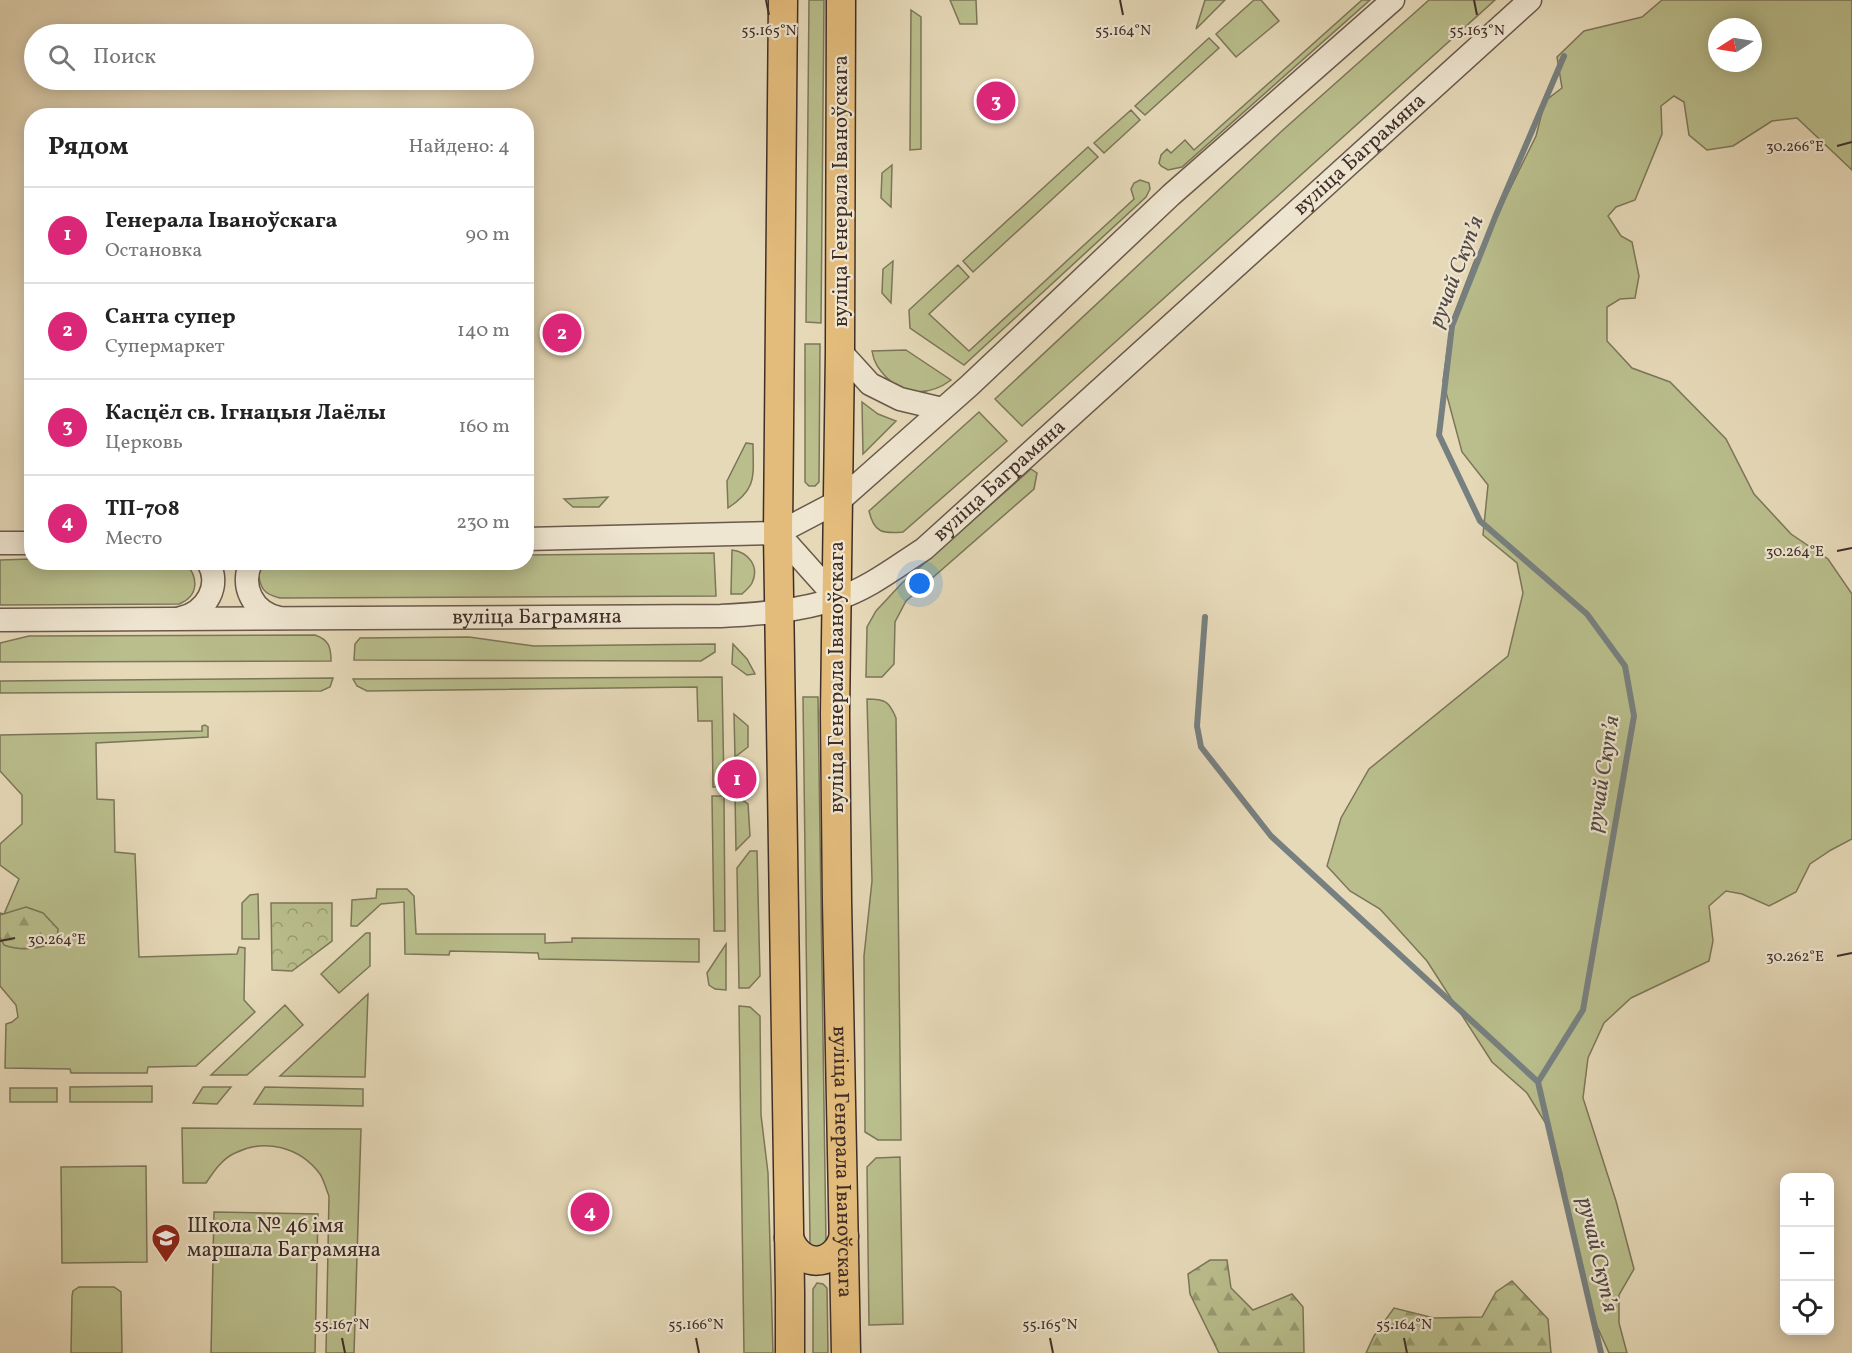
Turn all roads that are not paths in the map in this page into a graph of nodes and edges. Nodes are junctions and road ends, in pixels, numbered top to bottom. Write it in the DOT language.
graph roads {
  1 [pos="783,0"];
  2 [pos="841,0"];
  3 [pos="1393,0"];
  4 [pos="1530,0"];
  5 [pos="840,351"];
  6 [pos="942,409"];
  7 [pos="839,501"];
  8 [pos="778,533"];
  9 [pos="534,539"];
  10 [pos="0,543"];
  11 [pos="24,543"];
  12 [pos="211,570"];
  13 [pos="249,570"];
  14 [pos="837,599"];
  15 [pos="779,613"];
  16 [pos="279,618"];
  17 [pos="174,619"];
  18 [pos="0,620"];
  19 [pos="844,1236"];
  20 [pos="789,1238"];
  21 [pos="790,1292"];
  22 [pos="845,1292"];
  23 [pos="789,1353"];
  24 [pos="846,1353"];
  1 -- 8 [label="main road"];
  2 -- 5 [label="main road, вуліца Генерала Іваноўскага"];
  3 -- 6 [label="street"];
  4 -- 14 [label="street, вуліца Баграмяна"];
  5 -- 6 [label="street"];
  5 -- 7 [label="main road, вуліца Генерала Іваноўскага"];
  6 -- 7 [label="street"];
  7 -- 8 [label="street"];
  7 -- 14 [label="main road, вуліца Генерала Іваноўскага"];
  8 -- 9 [label="street"];
  8 -- 14 [label="street"];
  8 -- 15 [label="main road"];
  10 -- 11 [label="street"];
  12 -- 17 [label="street"];
  13 -- 16 [label="street"];
  14 -- 15 [label="street, вуліца Баграмяна"];
  14 -- 19 [label="main road, вуліца Генерала Іваноўскага"];
  15 -- 16 [label="street, вуліца Баграмяна"];
  15 -- 20 [label="main road"];
  16 -- 17 [label="street, вуліца Баграмяна"];
  17 -- 18 [label="street, вуліца Баграмяна"];
  19 -- 20 [label="main road"];
  19 -- 22 [label="main road, вуліца Генерала Іваноўскага"];
  20 -- 21 [label="main road"];
  21 -- 22 [label="main road"];
  21 -- 23 [label="main road"];
  22 -- 24 [label="main road, вуліца Генерала Іваноўскага"];
}
